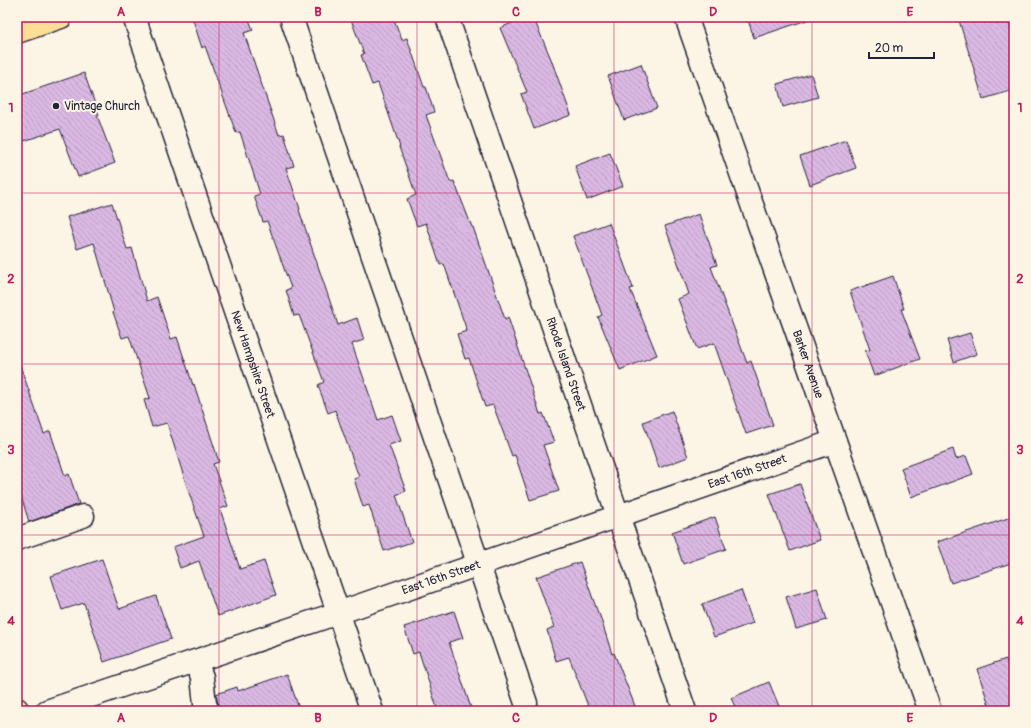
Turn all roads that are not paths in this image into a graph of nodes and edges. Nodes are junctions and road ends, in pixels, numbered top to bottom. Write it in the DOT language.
graph roads {
  1 [pos="61,17"];
  2 [pos="134,17"];
  3 [pos="291,17"];
  4 [pos="446,17"];
  5 [pos="686,17"];
  6 [pos="17,32"];
  7 [pos="835,441"];
  8 [pos="83,516"];
  9 [pos="618,516"];
  10 [pos="17,539"];
  11 [pos="479,564"];
  12 [pos="338,613"];
  13 [pos="196,661"];
  14 [pos="526,703"];
  15 [pos="47,711"];
  16 [pos="208,711"];
  17 [pos="372,711"];
  18 [pos="684,711"];
  19 [pos="930,711"];
  1 -- 6 [label="main road"];
  2 -- 12 [label="street, New Hampshire Street"];
  3 -- 11 [label="street"];
  4 -- 9 [label="street, Rhode Island Street"];
  5 -- 7 [label="street, Barker Avenue"];
  7 -- 9 [label="street, East 16th Street"];
  7 -- 19 [label="street, Barker Avenue"];
  8 -- 10 [label="street"];
  9 -- 11 [label="street, East 16th Street"];
  9 -- 18 [label="street, Rhode Island Street"];
  11 -- 12 [label="street, East 16th Street"];
  11 -- 14 [label="street"];
  12 -- 13 [label="street, East 16th Street"];
  12 -- 17 [label="street, New Hampshire Street"];
  13 -- 15 [label="street, East 16th Street"];
  13 -- 16 [label="street"];
}
